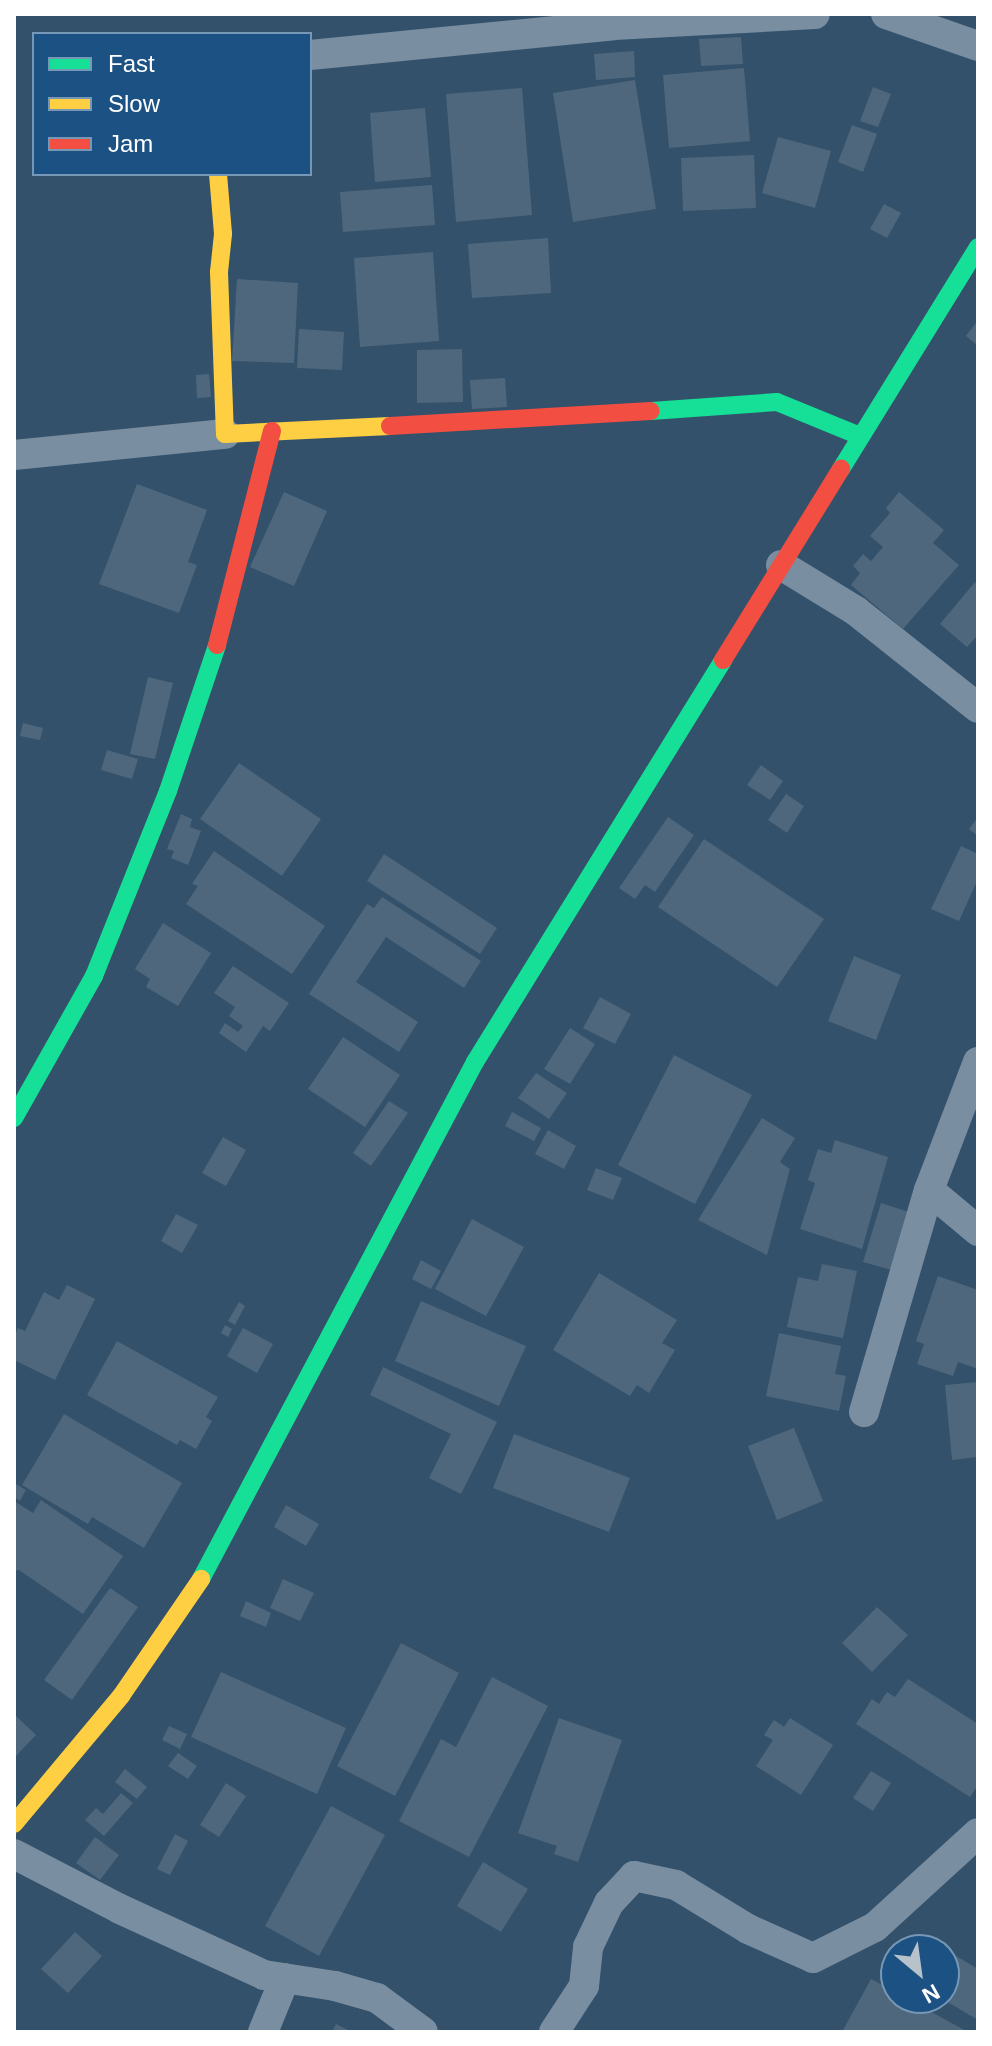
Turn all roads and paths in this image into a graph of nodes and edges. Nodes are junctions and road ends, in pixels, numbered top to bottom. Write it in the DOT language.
graph roads {
  1 [pos="815,14"];
  2 [pos="886,14"];
  3 [pos="978,46"];
  4 [pos="312,55"];
  5 [pos="218,176"];
  6 [pos="978,247"];
  7 [pos="272,431"];
  8 [pos="225,434"];
  9 [pos="860,436"];
  10 [pos="14,455"];
  11 [pos="781,565"];
  12 [pos="978,708"];
  13 [pos="978,1062"];
  14 [pos="14,1118"];
  15 [pos="929,1190"];
  16 [pos="978,1231"];
  17 [pos="864,1412"];
  18 [pos="14,1824"];
  19 [pos="978,1833"];
  20 [pos="14,1854"];
  21 [pos="285,1978"];
  22 [pos="263,2032"];
  23 [pos="423,2032"];
  24 [pos="554,2032"];
  1 -- 4 [label="street"];
  2 -- 3 [label="street"];
  5 -- 8 [label="street"];
  6 -- 9 [label="street"];
  7 -- 8 [label="street"];
  7 -- 9 [label="street"];
  7 -- 14 [label="street"];
  8 -- 10 [label="street"];
  9 -- 11 [label="street"];
  11 -- 12 [label="street"];
  11 -- 18 [label="street"];
  13 -- 15 [label="street"];
  15 -- 16 [label="street"];
  15 -- 17 [label="street"];
  19 -- 24 [label="street"];
  20 -- 21 [label="street"];
  21 -- 22 [label="street"];
  21 -- 23 [label="street"];
}
